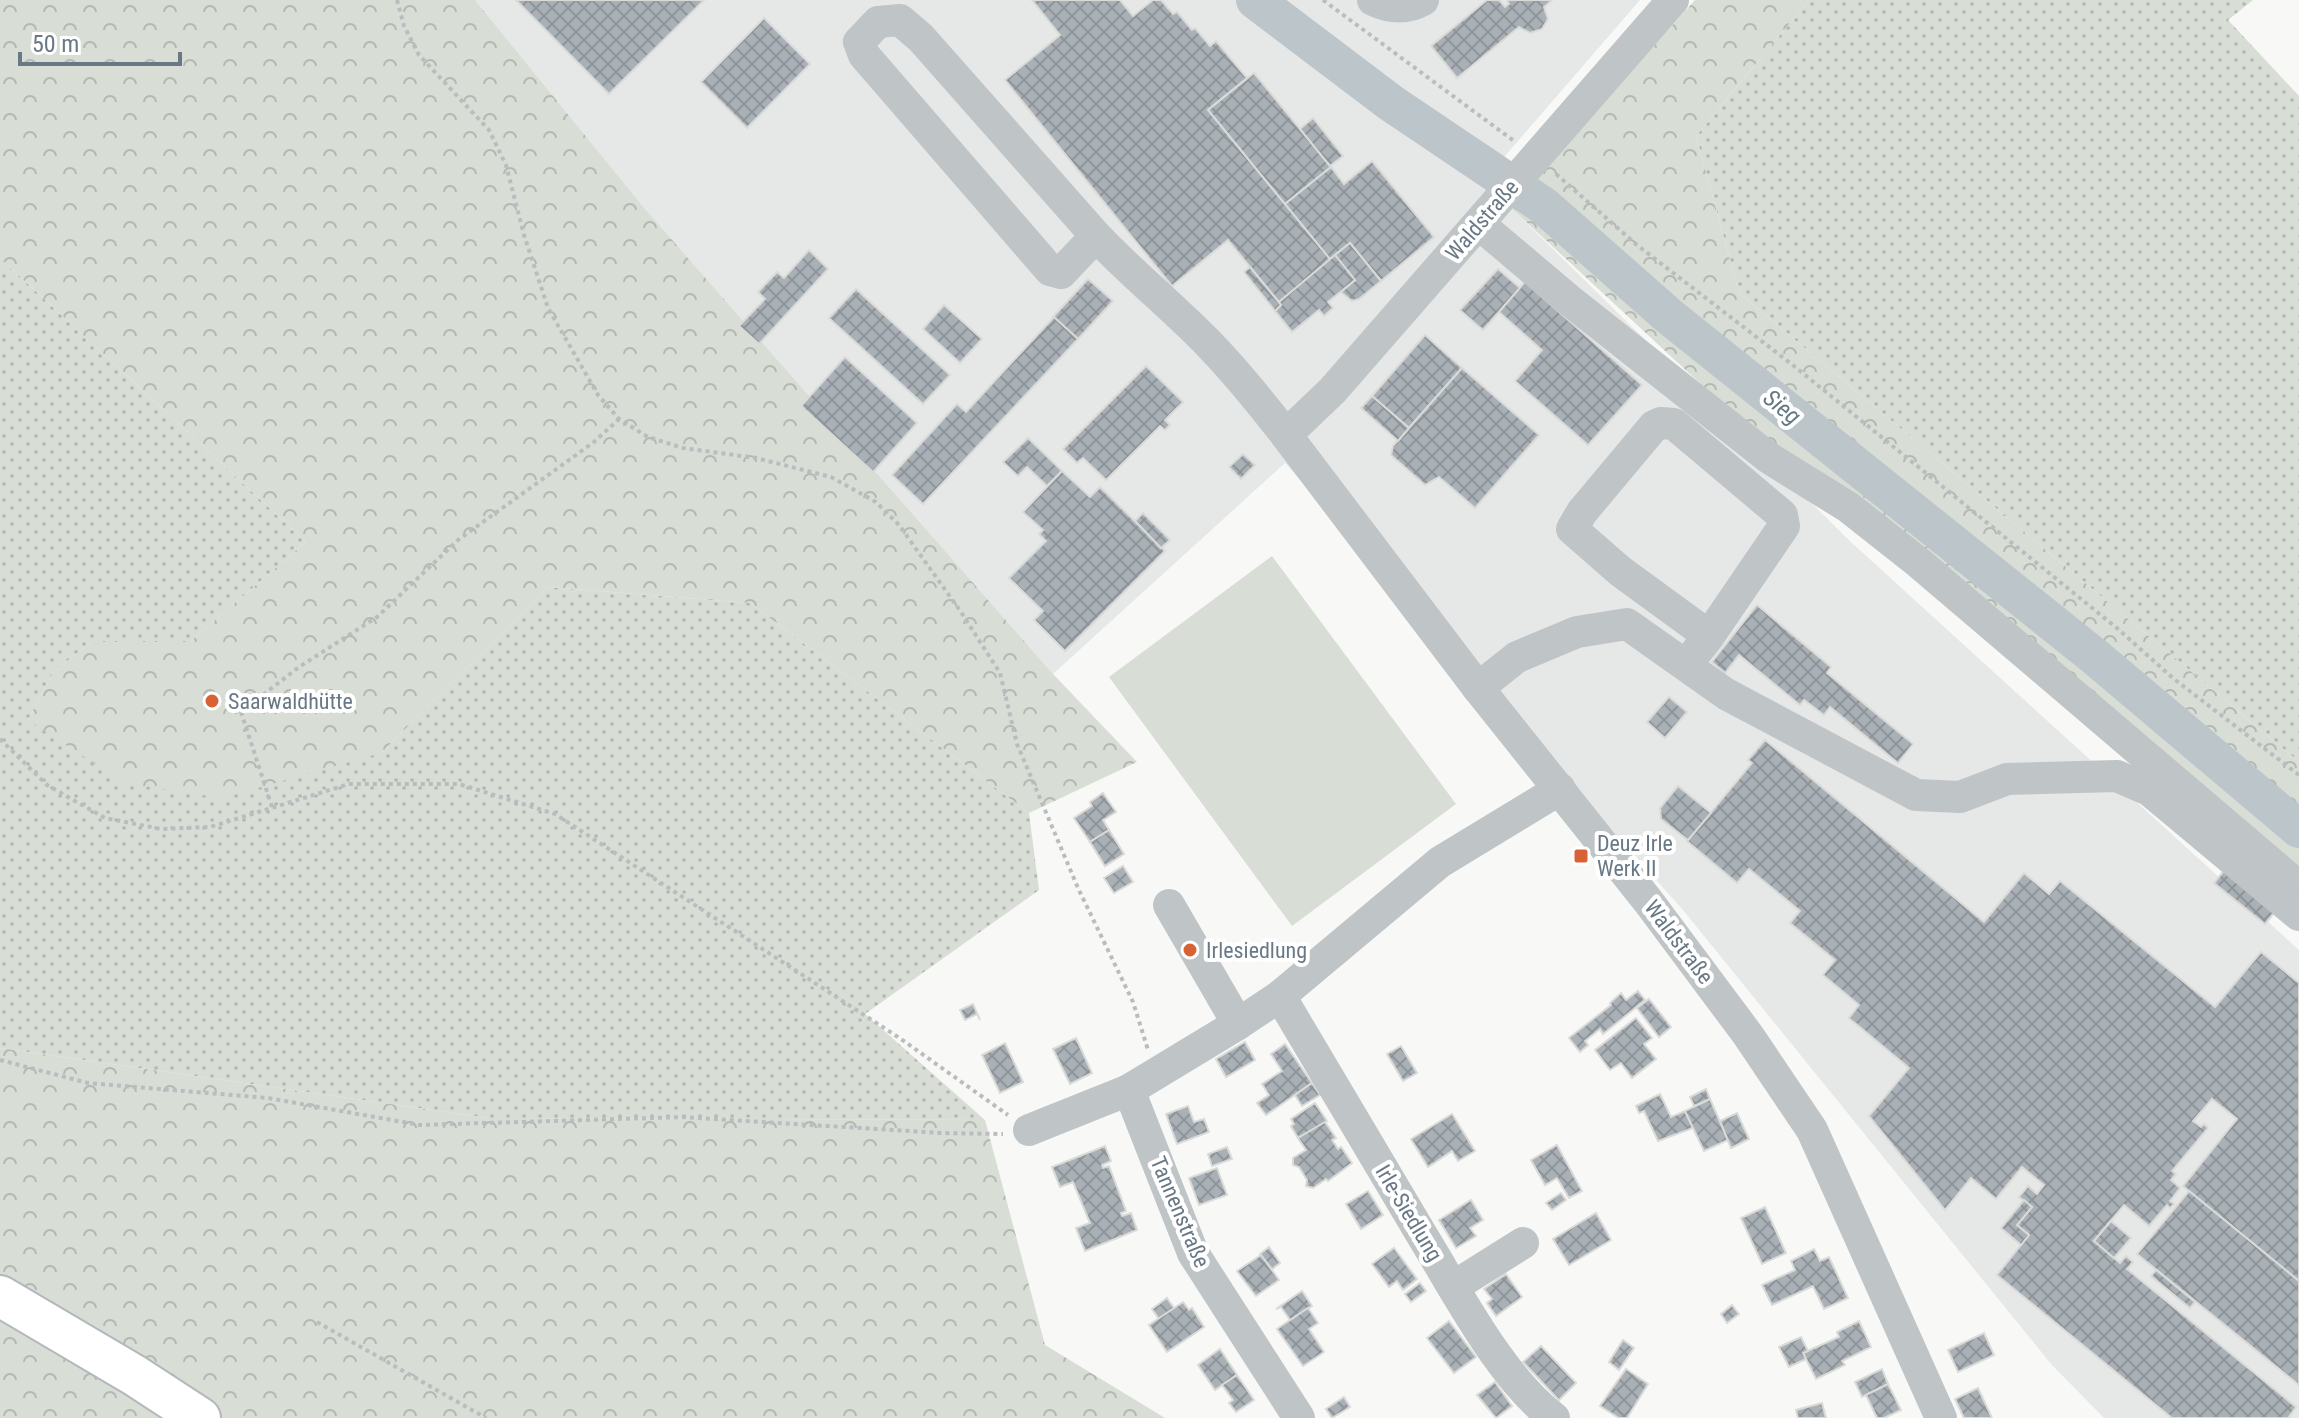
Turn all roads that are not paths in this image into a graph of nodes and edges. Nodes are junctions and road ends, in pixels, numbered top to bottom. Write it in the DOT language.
graph roads {
  1 [pos="1373,0"];
  2 [pos="1423,0"];
  3 [pos="1673,0"];
  4 [pos="1479,224"];
  5 [pos="1096,236"];
  6 [pos="1286,435"];
  7 [pos="1709,636"];
  8 [pos="1686,665"];
  9 [pos="1478,688"];
  10 [pos="1560,789"];
  11 [pos="2299,887"];
  12 [pos="1169,905"];
  13 [pos="2299,915"];
  14 [pos="1280,996"];
  15 [pos="1238,1024"];
  16 [pos="1142,1083"];
  17 [pos="1029,1130"];
  18 [pos="1523,1243"];
  19 [pos="1453,1287"];
  20 [pos="0,1296"];
  21 [pos="200,1418"];
  22 [pos="1299,1418"];
  23 [pos="1554,1418"];
  24 [pos="1941,1418"];
  1 -- 2 [label="street"];
  3 -- 4 [label="street, Waldstraße"];
  4 -- 6 [label="street, Waldstraße"];
  4 -- 11 [label="street"];
  5 -- 5 [label="street, Waldstraße"];
  5 -- 6 [label="street, Waldstraße"];
  6 -- 9 [label="street, Waldstraße"];
  7 -- 7 [label="street"];
  7 -- 8 [label="street"];
  8 -- 9 [label="street"];
  8 -- 13 [label="street"];
  9 -- 10 [label="street, Waldstraße"];
  10 -- 14 [label="street"];
  10 -- 24 [label="street, Waldstraße"];
  12 -- 15 [label="street"];
  14 -- 15 [label="street"];
  14 -- 19 [label="street, Irle-Siedlung"];
  15 -- 16 [label="street"];
  16 -- 17 [label="street"];
  16 -- 22 [label="street, Tannenstraße"];
  18 -- 19 [label="street"];
  19 -- 23 [label="street, Irle-Siedlung"];
  20 -- 21 [label="main road"];
}
